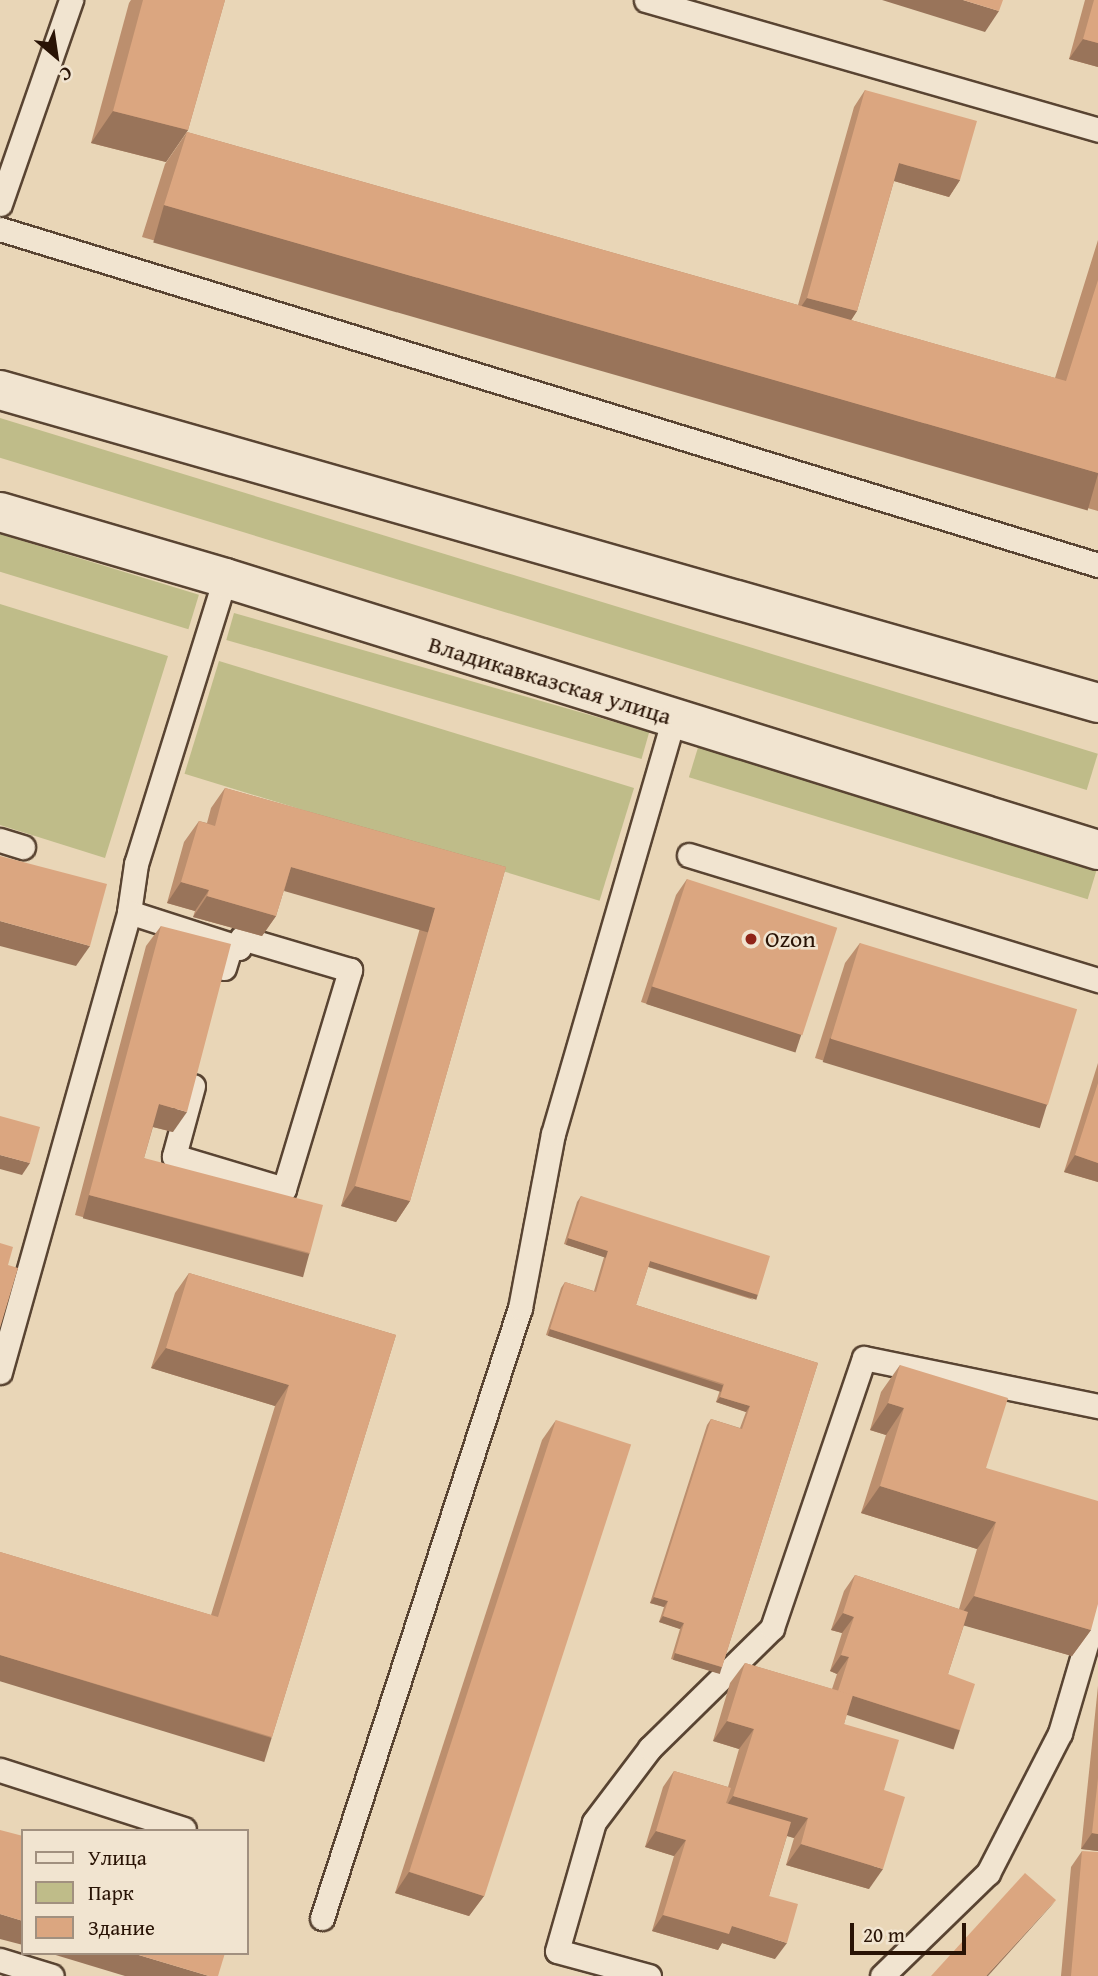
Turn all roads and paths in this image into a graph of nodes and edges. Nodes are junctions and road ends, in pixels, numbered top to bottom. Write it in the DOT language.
graph roads {
  1 [pos="71,0"];
  2 [pos="646,0"];
  3 [pos="1098,130"];
  4 [pos="0,204"];
  5 [pos="0,229"];
  6 [pos="0,390"];
  7 [pos="0,513"];
  8 [pos="1098,565"];
  9 [pos="225,578"];
  10 [pos="1098,703"];
  11 [pos="674,718"];
  12 [pos="0,840"];
  13 [pos="23,847"];
  14 [pos="1098,850"];
  15 [pos="689,855"];
  16 [pos="129,912"];
  17 [pos="231,945"];
  18 [pos="1098,980"];
  19 [pos="220,984"];
  20 [pos="199,1064"];
  21 [pos="0,1372"];
  22 [pos="1098,1406"];
  23 [pos="1098,1604"];
  24 [pos="0,1770"];
  25 [pos="184,1829"];
  26 [pos="322,1918"];
  27 [pos="0,1960"];
  28 [pos="52,1976"];
  29 [pos="649,1976"];
  30 [pos="882,1976"];
  1 -- 4 [label="lane"];
  2 -- 3 [label="lane"];
  5 -- 8 [label="lane"];
  6 -- 10 [label="main road"];
  7 -- 9 [label="main road, Владикавказская улица"];
  9 -- 11 [label="main road, Владикавказская улица"];
  9 -- 16 [label="lane"];
  11 -- 14 [label="main road, Владикавказская улица"];
  11 -- 26 [label="lane"];
  12 -- 13 [label="lane"];
  15 -- 18 [label="lane"];
  16 -- 17 [label="lane"];
  16 -- 21 [label="lane"];
  17 -- 19 [label="lane"];
  17 -- 20 [label="lane"];
  22 -- 29 [label="lane"];
  23 -- 30 [label="lane"];
  24 -- 25 [label="lane"];
  27 -- 28 [label="lane"];
}
